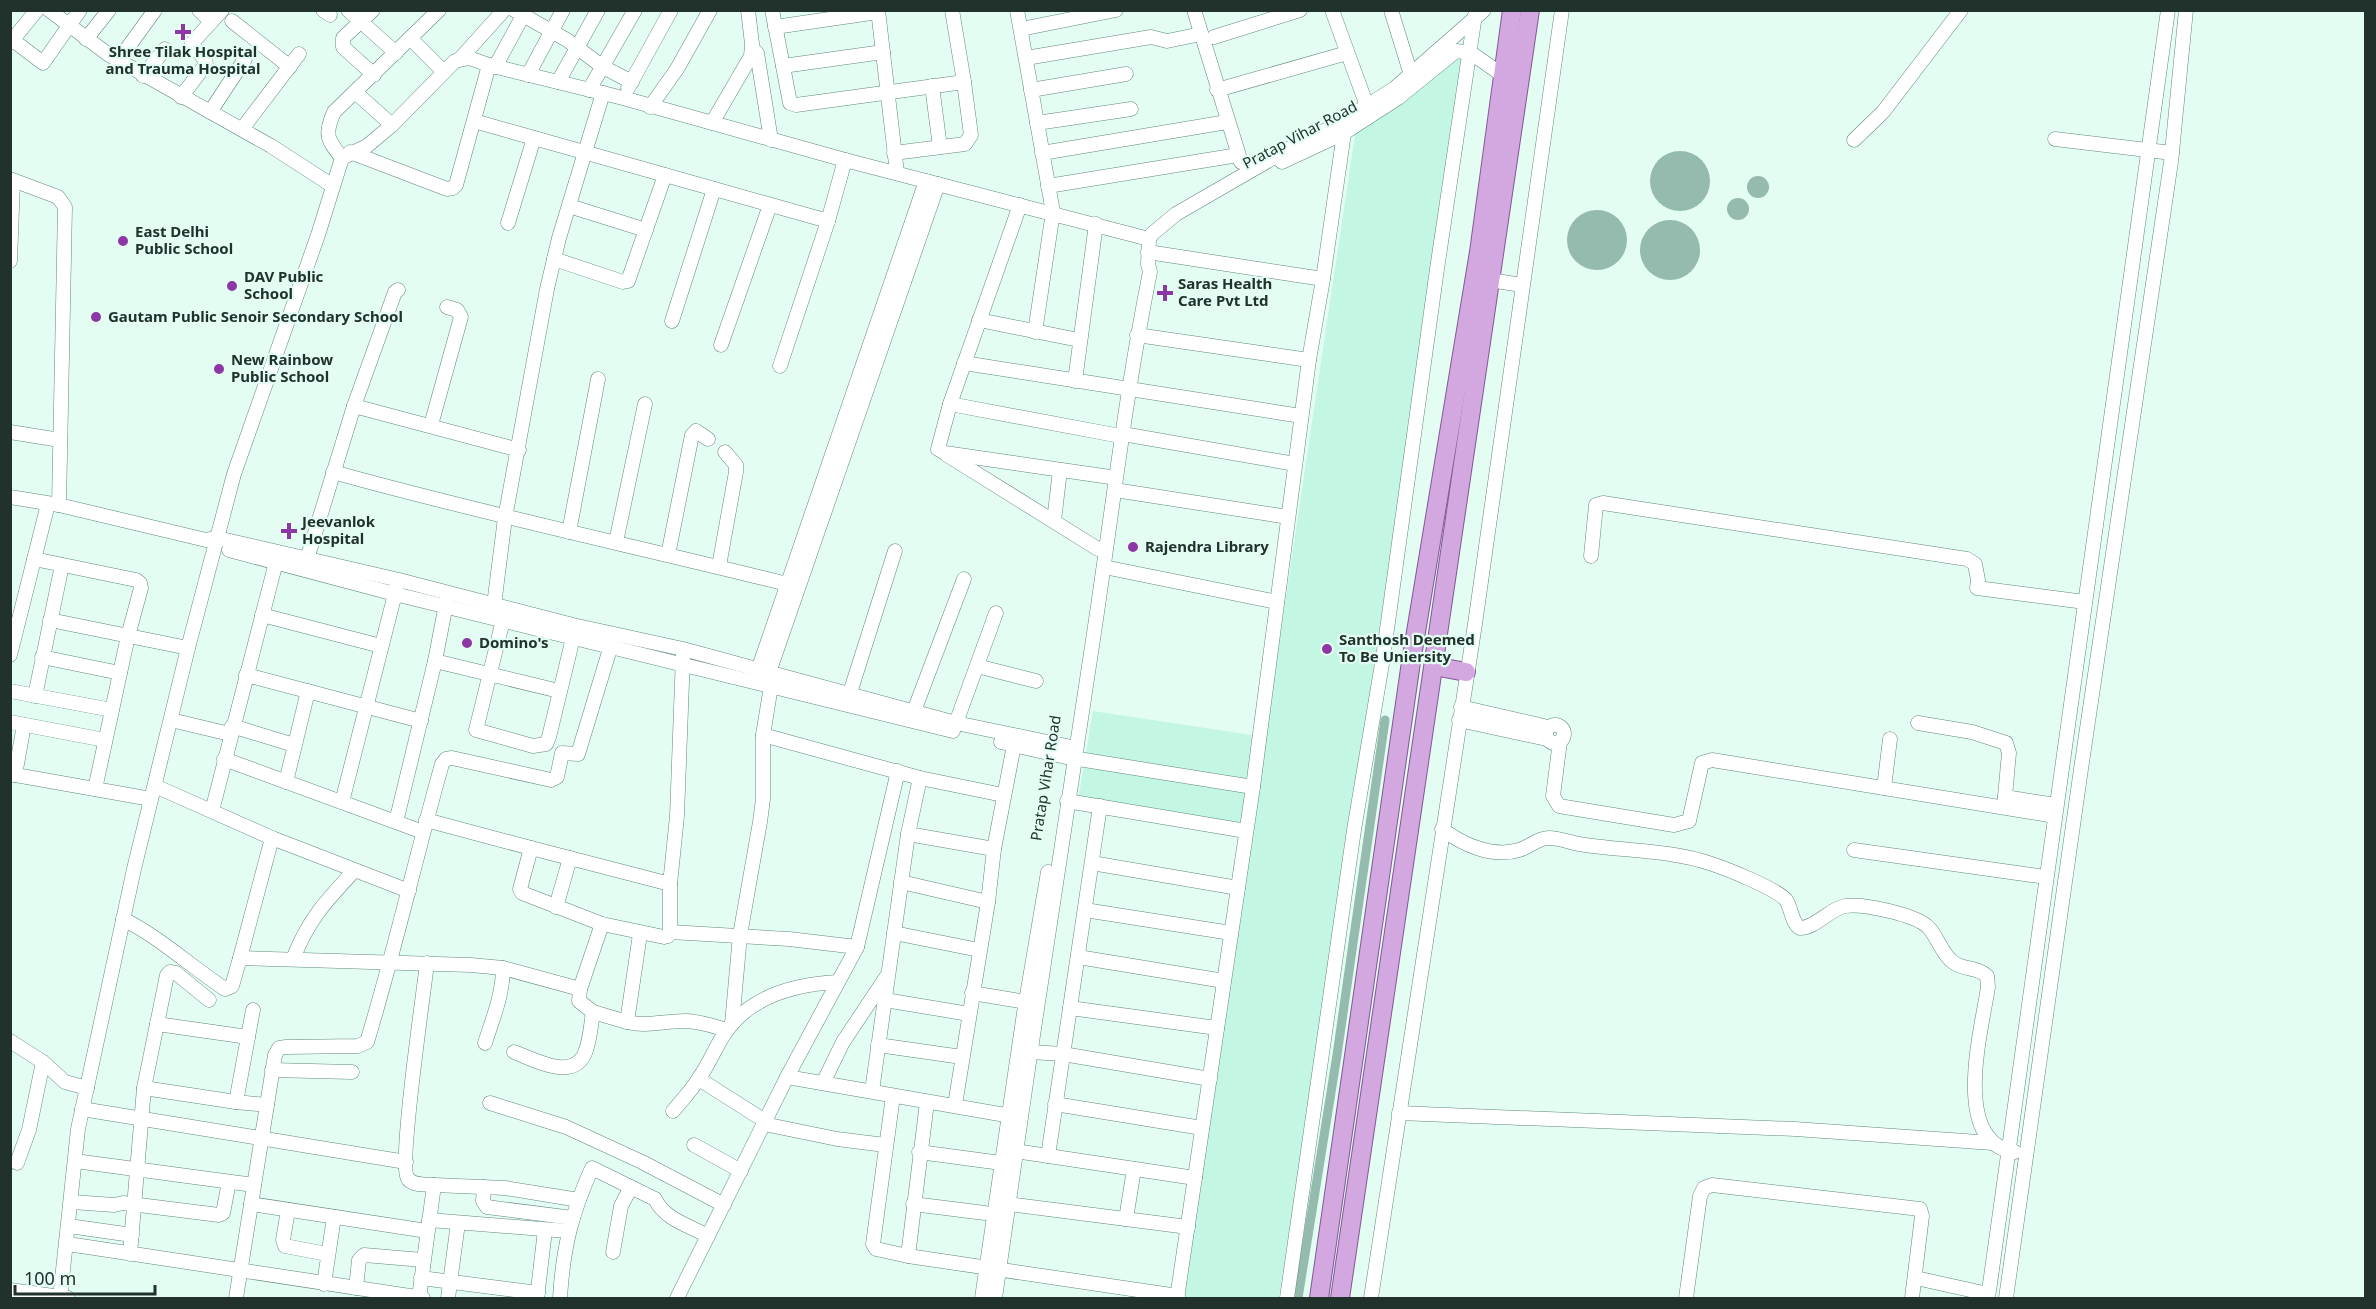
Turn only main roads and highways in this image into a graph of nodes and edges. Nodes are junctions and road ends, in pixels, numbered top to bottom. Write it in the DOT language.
graph roads {
  1 [pos="1512,10"];
  2 [pos="1530,10"];
  3 [pos="1482,279"];
  4 [pos="1434,666"];
  5 [pos="1466,672"];
  6 [pos="1319,1299"];
  7 [pos="1340,1299"];
  1 -- 3 [label="main road"];
  2 -- 3 [label="main road"];
  3 -- 4 [label="main road"];
  3 -- 6 [label="main road"];
  4 -- 5 [label="main road"];
  4 -- 7 [label="main road"];
}
